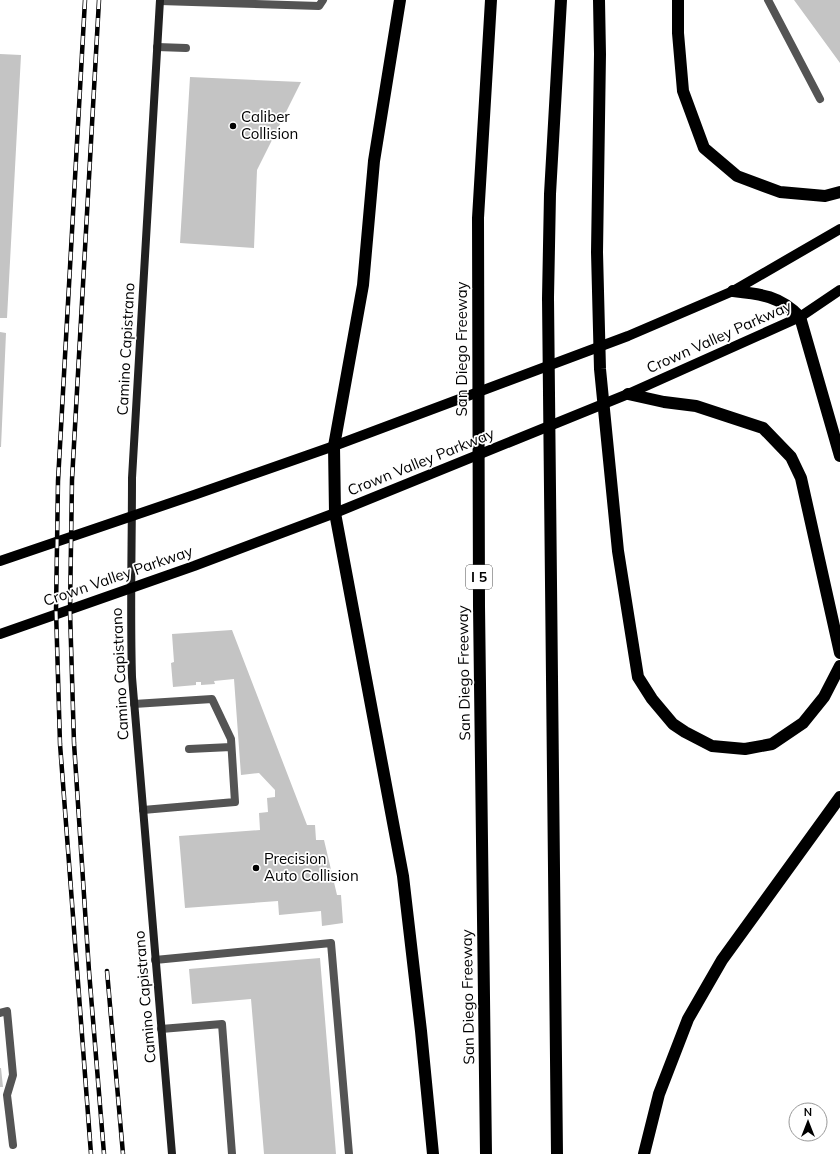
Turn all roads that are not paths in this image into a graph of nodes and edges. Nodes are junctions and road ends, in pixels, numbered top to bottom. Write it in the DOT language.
graph roads {
  1 [pos="160,0"];
  2 [pos="323,0"];
  3 [pos="400,0"];
  4 [pos="490,0"];
  5 [pos="561,0"];
  6 [pos="599,0"];
  7 [pos="678,0"];
  8 [pos="768,0"];
  9 [pos="157,46"];
  10 [pos="186,48"];
  11 [pos="820,99"];
  12 [pos="840,192"];
  13 [pos="840,229"];
  14 [pos="840,290"];
  15 [pos="733,291"];
  16 [pos="800,317"];
  17 [pos="628,394"];
  18 [pos="334,446"];
  19 [pos="840,456"];
  20 [pos="335,513"];
  21 [pos="5,559"];
  22 [pos="0,634"];
  23 [pos="840,653"];
  24 [pos="840,666"];
  25 [pos="134,704"];
  26 [pos="231,747"];
  27 [pos="189,749"];
  28 [pos="840,797"];
  29 [pos="143,810"];
  30 [pos="155,960"];
  31 [pos="0,1013"];
  32 [pos="161,1029"];
  33 [pos="13,1145"];
  34 [pos="172,1154"];
  35 [pos="232,1154"];
  36 [pos="349,1154"];
  37 [pos="433,1154"];
  38 [pos="486,1154"];
  39 [pos="557,1154"];
  40 [pos="644,1154"];
  1 -- 2 [label="lane"];
  1 -- 9 [label="street, Camino Capistrano"];
  3 -- 18 [label="highway"];
  4 -- 38 [label="highway, San Diego Freeway / I 5"];
  5 -- 39 [label="highway"];
  6 -- 24 [label="highway"];
  7 -- 12 [label="highway"];
  8 -- 11 [label="lane"];
  9 -- 10 [label="lane"];
  9 -- 25 [label="street, Camino Capistrano"];
  13 -- 15 [label="main road"];
  14 -- 16 [label="main road, Crown Valley Parkway"];
  15 -- 16 [label="highway"];
  15 -- 18 [label="main road"];
  16 -- 17 [label="main road, Crown Valley Parkway"];
  16 -- 19 [label="highway"];
  17 -- 20 [label="main road, Crown Valley Parkway"];
  17 -- 23 [label="highway"];
  18 -- 20 [label="highway"];
  18 -- 21 [label="main road"];
  20 -- 22 [label="main road, Crown Valley Parkway"];
  20 -- 37 [label="highway"];
  25 -- 26 [label="lane"];
  25 -- 29 [label="street, Camino Capistrano"];
  26 -- 27 [label="lane"];
  26 -- 29 [label="lane"];
  28 -- 40 [label="highway"];
  29 -- 30 [label="street, Camino Capistrano"];
  30 -- 32 [label="street, Camino Capistrano"];
  30 -- 36 [label="lane"];
  31 -- 33 [label="lane"];
  32 -- 34 [label="street, Camino Capistrano"];
  32 -- 35 [label="lane"];
}
